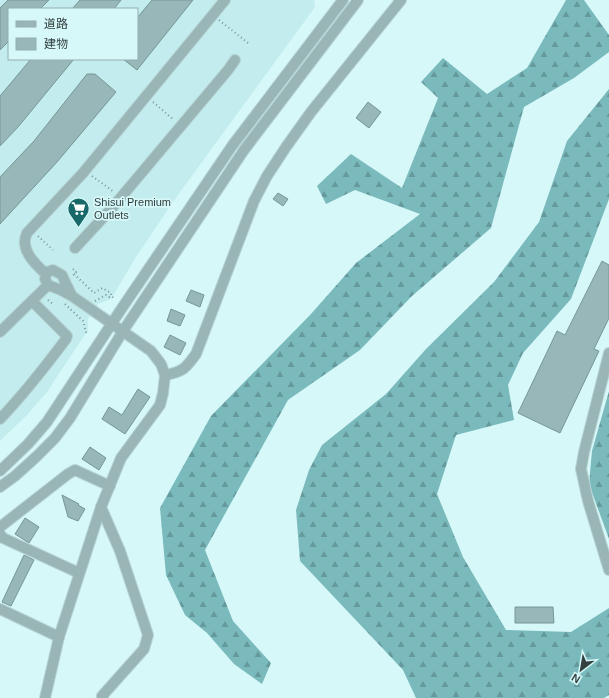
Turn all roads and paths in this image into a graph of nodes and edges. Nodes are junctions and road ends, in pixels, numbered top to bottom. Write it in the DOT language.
graph roads {
  1 [pos="225,0"];
  2 [pos="358,0"];
  3 [pos="401,0"];
  4 [pos="337,2"];
  5 [pos="218,19"];
  6 [pos="248,43"];
  7 [pos="235,60"];
  8 [pos="151,101"];
  9 [pos="181,126"];
  10 [pos="90,174"];
  11 [pos="121,198"];
  12 [pos="75,248"];
  13 [pos="73,269"];
  14 [pos="46,274"];
  15 [pos="48,285"];
  16 [pos="72,296"];
  17 [pos="112,296"];
  18 [pos="51,297"];
  19 [pos="114,298"];
  20 [pos="48,300"];
  21 [pos="95,301"];
  22 [pos="32,302"];
  23 [pos="44,302"];
  24 [pos="63,302"];
  25 [pos="52,304"];
  26 [pos="112,324"];
  27 [pos="123,331"];
  28 [pos="0,332"];
  29 [pos="88,334"];
  30 [pos="609,353"];
  31 [pos="166,375"];
  32 [pos="0,419"];
  33 [pos="0,471"];
  34 [pos="110,486"];
  35 [pos="0,487"];
  36 [pos="102,507"];
  37 [pos="0,527"];
  38 [pos="0,534"];
  39 [pos="609,570"];
  40 [pos="80,573"];
  41 [pos="0,609"];
  42 [pos="59,637"];
  43 [pos="45,698"];
  44 [pos="103,698"];
  1 -- 14 [label="street"];
  2 -- 27 [label="street"];
  3 -- 31 [label="street"];
  4 -- 26 [label="street"];
  5 -- 6 [label="path"];
  7 -- 9 [label="street"];
  8 -- 9 [label="path"];
  9 -- 11 [label="street"];
  10 -- 11 [label="path"];
  11 -- 12 [label="street"];
  13 -- 17 [label="path"];
  14 -- 15 [label="street"];
  14 -- 16 [label="street"];
  15 -- 16 [label="street"];
  15 -- 22 [label="street"];
  16 -- 26 [label="street"];
  17 -- 19 [label="path"];
  17 -- 21 [label="path"];
  18 -- 20 [label="path"];
  20 -- 23 [label="path"];
  20 -- 25 [label="path"];
  22 -- 28 [label="street"];
  22 -- 32 [label="street"];
  24 -- 29 [label="path"];
  26 -- 27 [label="street"];
  26 -- 33 [label="street"];
  27 -- 31 [label="street"];
  27 -- 35 [label="street"];
  30 -- 39 [label="street"];
  31 -- 34 [label="street"];
  34 -- 36 [label="street"];
  34 -- 37 [label="street"];
  36 -- 40 [label="street"];
  36 -- 44 [label="street"];
  38 -- 40 [label="street"];
  40 -- 42 [label="street"];
  41 -- 42 [label="street"];
  42 -- 43 [label="street"];
}
